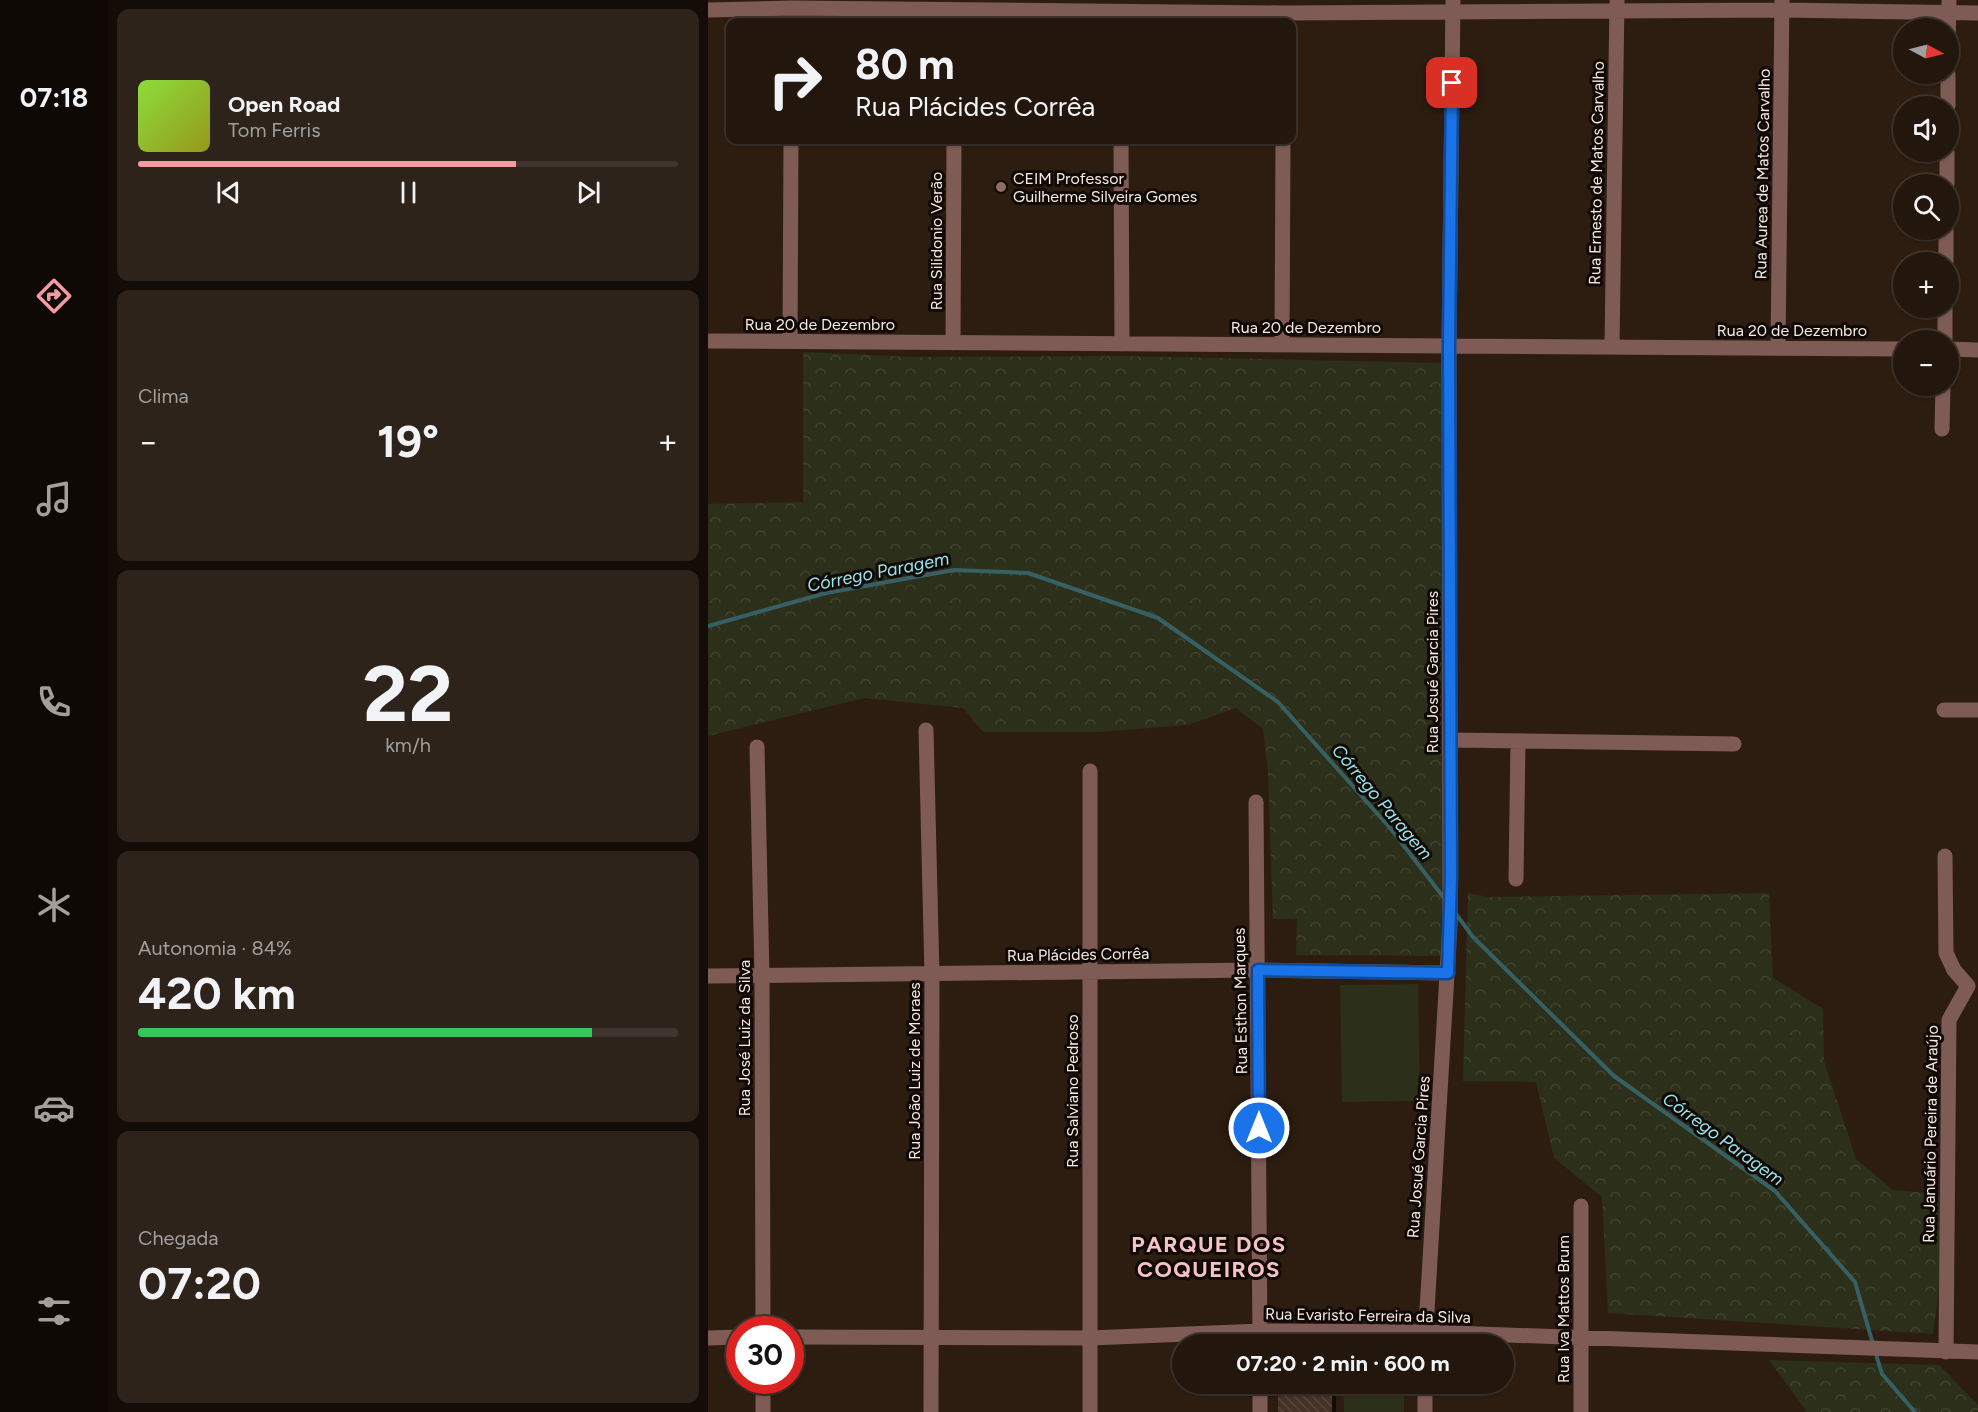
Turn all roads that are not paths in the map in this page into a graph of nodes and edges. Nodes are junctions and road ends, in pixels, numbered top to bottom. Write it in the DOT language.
graph roads {
  1 [pos="1782,5"];
  2 [pos="1453,6"];
  3 [pos="1616,6"];
  4 [pos="1949,6"];
  5 [pos="708,10"];
  6 [pos="792,10"];
  7 [pos="955,11"];
  8 [pos="1121,11"];
  9 [pos="1284,12"];
  10 [pos="1978,13"];
  11 [pos="791,144"];
  12 [pos="954,144"];
  13 [pos="1121,144"];
  14 [pos="1283,144"];
  15 [pos="708,341"];
  16 [pos="790,341"];
  17 [pos="953,343"];
  18 [pos="1122,344"];
  19 [pos="1282,345"];
  20 [pos="1449,346"];
  21 [pos="1612,347"];
  22 [pos="1778,348"];
  23 [pos="1893,349"];
  24 [pos="1959,350"];
  25 [pos="1978,350"];
  26 [pos="1943,396"];
  27 [pos="1942,429"];
  28 [pos="1944,710"];
  29 [pos="1978,710"];
  30 [pos="926,730"];
  31 [pos="1450,740"];
  32 [pos="1518,741"];
  33 [pos="1734,744"];
  34 [pos="757,747"];
  35 [pos="1090,771"];
  36 [pos="1256,802"];
  37 [pos="1944,856"];
  38 [pos="1516,879"];
  39 [pos="1258,970"];
  40 [pos="1090,972"];
  41 [pos="1448,973"];
  42 [pos="932,975"];
  43 [pos="708,976"];
  44 [pos="762,976"];
  45 [pos="1973,986"];
  46 [pos="1581,1206"];
  47 [pos="763,1316"];
  48 [pos="1260,1334"];
  49 [pos="1425,1334"];
  50 [pos="726,1337"];
  51 [pos="804,1337"];
  52 [pos="931,1337"];
  53 [pos="708,1338"];
  54 [pos="1090,1338"];
  55 [pos="1172,1338"];
  56 [pos="1514,1338"];
  57 [pos="1581,1338"];
  58 [pos="1946,1352"];
  59 [pos="1978,1352"];
  60 [pos="763,1394"];
  61 [pos="1260,1394"];
  62 [pos="1425,1394"];
  63 [pos="764,1412"];
  64 [pos="931,1412"];
  65 [pos="1090,1412"];
  66 [pos="1260,1412"];
  67 [pos="1425,1412"];
  68 [pos="1581,1412"];
  1 -- 3 [label="street"];
  1 -- 4 [label="street"];
  1 -- 22 [label="street, Rua Aurea de Matos Carvalho"];
  2 -- 3 [label="street"];
  2 -- 9 [label="street"];
  2 -- 20 [label="street, Rua Josué Garcia Pires"];
  3 -- 21 [label="street, Rua Ernesto de Matos Carvalho"];
  4 -- 10 [label="street"];
  5 -- 6 [label="street"];
  6 -- 7 [label="street"];
  7 -- 8 [label="street"];
  8 -- 9 [label="street"];
  11 -- 16 [label="street"];
  12 -- 17 [label="street, Rua Silidonio Verão"];
  13 -- 18 [label="street"];
  14 -- 19 [label="street"];
  15 -- 16 [label="street, Rua 20 de Dezembro"];
  16 -- 17 [label="street, Rua 20 de Dezembro"];
  17 -- 18 [label="street, Rua 20 de Dezembro"];
  18 -- 19 [label="street, Rua 20 de Dezembro"];
  19 -- 20 [label="street, Rua 20 de Dezembro"];
  20 -- 21 [label="street, Rua 20 de Dezembro"];
  20 -- 31 [label="street, Rua Josué Garcia Pires"];
  21 -- 22 [label="street, Rua 20 de Dezembro"];
  22 -- 23 [label="street, Rua 20 de Dezembro"];
  24 -- 25 [label="street"];
  26 -- 27 [label="street"];
  28 -- 29 [label="street"];
  30 -- 42 [label="street, Rua João Luiz de Moraes"];
  31 -- 32 [label="street"];
  31 -- 41 [label="street, Rua Josué Garcia Pires"];
  32 -- 33 [label="street"];
  32 -- 38 [label="street"];
  34 -- 44 [label="street, Rua José Luiz da Silva"];
  35 -- 40 [label="street, Rua Salviano Pedroso"];
  36 -- 39 [label="street, Rua Esthon Marques"];
  37 -- 45 [label="street, Rua Januário Pereira de Araújo"];
  39 -- 40 [label="street, Rua Plácides Corrêa"];
  39 -- 41 [label="street, Rua Plácides Corrêa"];
  39 -- 48 [label="street, Rua Esthon Marques"];
  40 -- 42 [label="street, Rua Plácides Corrêa"];
  40 -- 54 [label="street, Rua Salviano Pedroso"];
  41 -- 49 [label="street, Rua Josué Garcia Pires"];
  42 -- 44 [label="street, Rua Plácides Corrêa"];
  42 -- 52 [label="street, Rua João Luiz de Moraes"];
  43 -- 44 [label="street, Rua Plácides Corrêa"];
  44 -- 47 [label="street, Rua José Luiz da Silva"];
  45 -- 58 [label="street, Rua Januário Pereira de Araújo"];
  46 -- 57 [label="street, Rua Iva Mattos Brum"];
  50 -- 53 [label="street"];
  51 -- 52 [label="street, Rua Evaristo Ferreira da Silva"];
  52 -- 54 [label="street, Rua Evaristo Ferreira da Silva"];
  52 -- 64 [label="street, Rua João Luiz de Moraes"];
  54 -- 55 [label="street, Rua Evaristo Ferreira da Silva"];
  54 -- 65 [label="street, Rua Salviano Pedroso"];
  56 -- 57 [label="street, Rua Evaristo Ferreira da Silva"];
  57 -- 58 [label="street, Rua Evaristo Ferreira da Silva"];
  57 -- 68 [label="street, Rua Iva Mattos Brum"];
  58 -- 59 [label="street, Rua Evaristo Ferreira da Silva"];
  60 -- 63 [label="street"];
  61 -- 66 [label="street"];
  62 -- 67 [label="street"];
}
